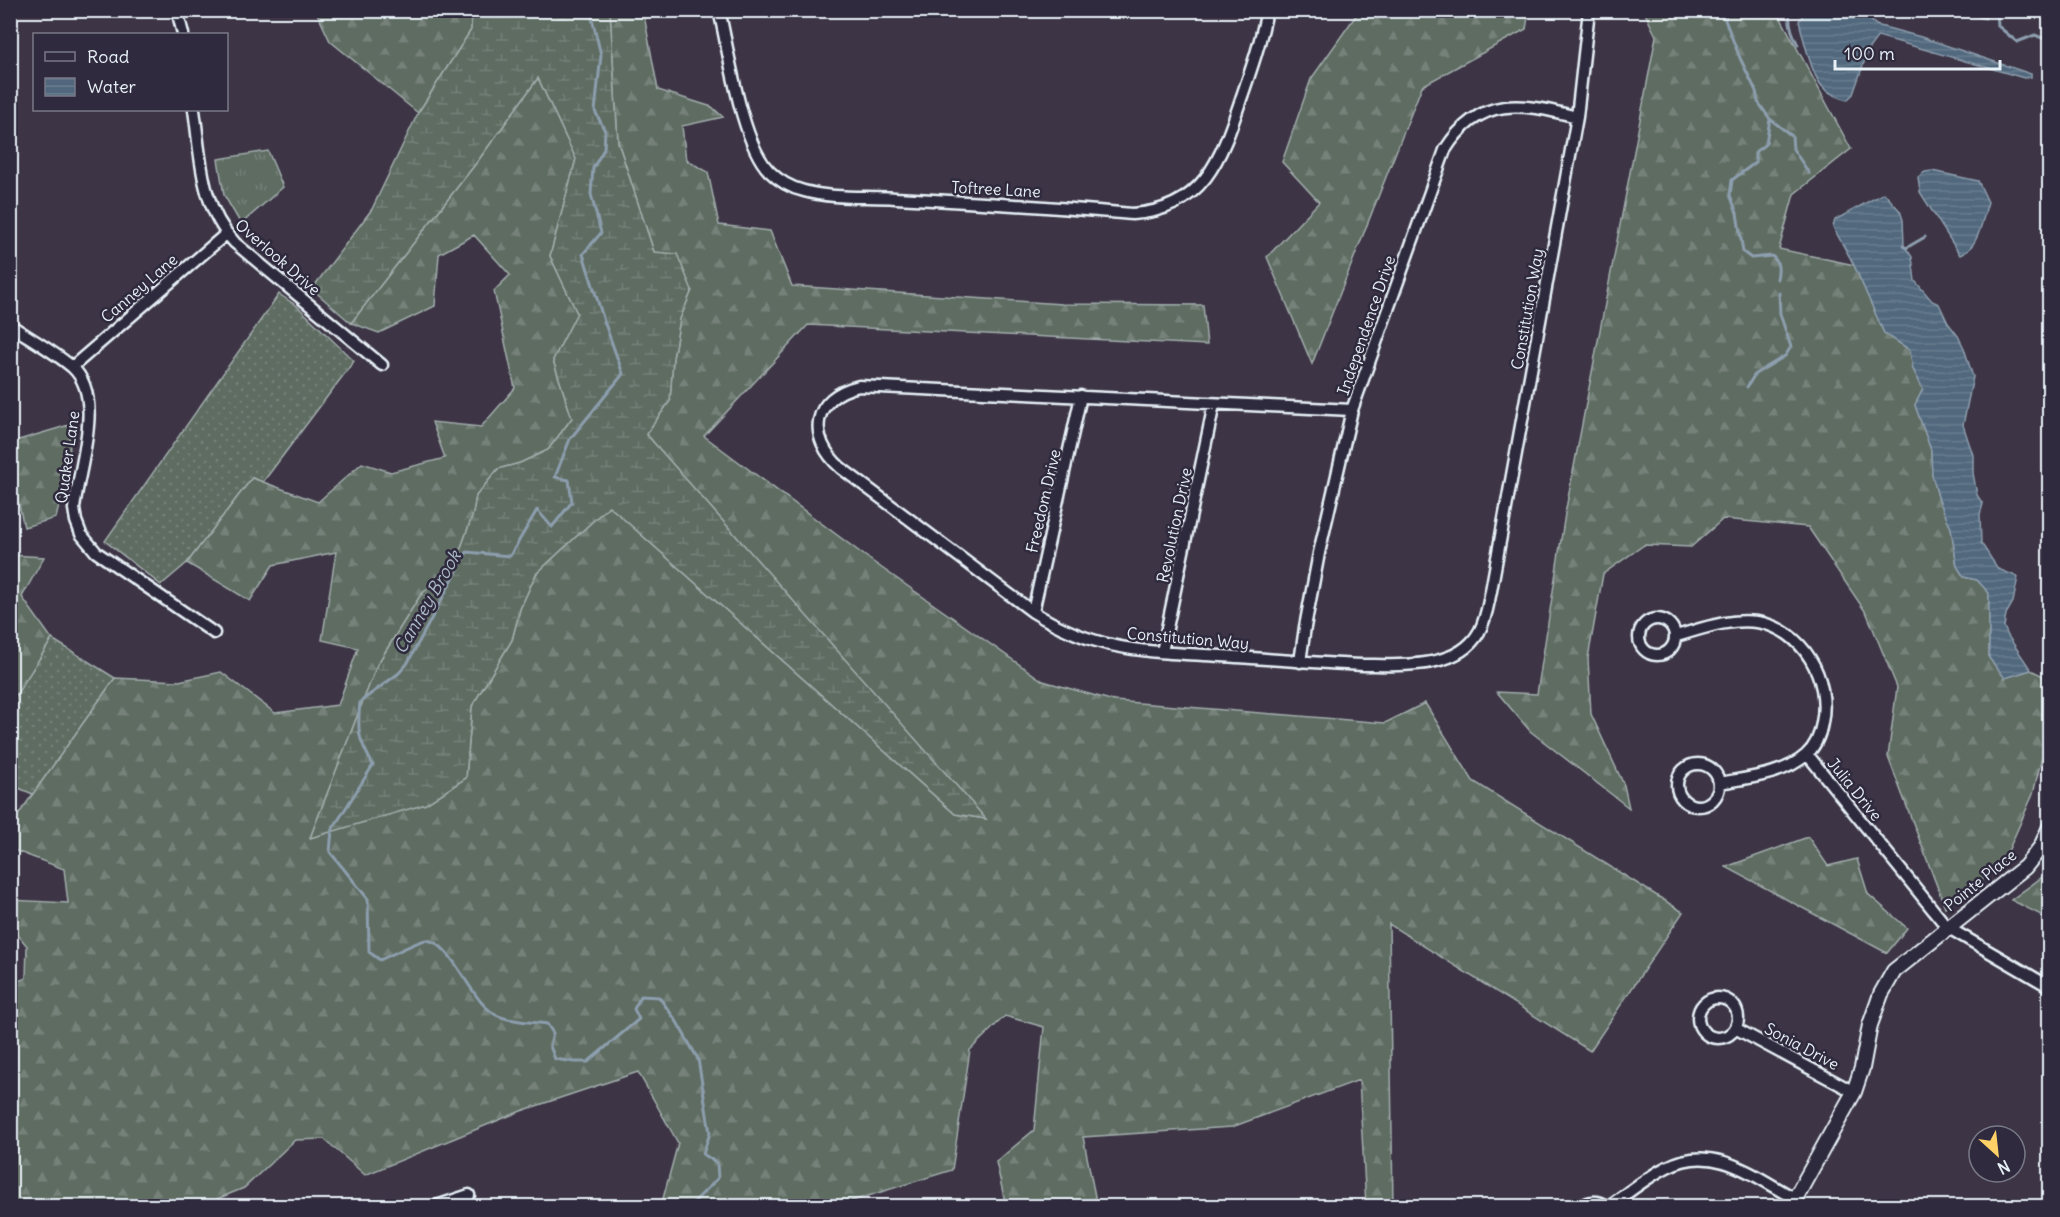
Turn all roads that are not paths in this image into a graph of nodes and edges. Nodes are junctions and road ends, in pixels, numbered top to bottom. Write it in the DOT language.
graph roads {
  1 [pos="177,10"];
  2 [pos="720,10"];
  3 [pos="1267,10"];
  4 [pos="1589,10"];
  5 [pos="183,33"];
  6 [pos="194,111"];
  7 [pos="1577,117"];
  8 [pos="226,234"];
  9 [pos="10,325"];
  10 [pos="382,365"];
  11 [pos="72,367"];
  12 [pos="1081,396"];
  13 [pos="1214,404"];
  14 [pos="1352,410"];
  15 [pos="1033,612"];
  16 [pos="214,633"];
  17 [pos="1676,636"];
  18 [pos="1162,652"];
  19 [pos="1300,662"];
  20 [pos="1807,754"];
  21 [pos="1719,783"];
  22 [pos="2049,827"];
  23 [pos="1947,927"];
  24 [pos="2049,987"];
  25 [pos="1735,1028"];
  26 [pos="1854,1092"];
  27 [pos="469,1195"];
  28 [pos="1794,1203"];
  29 [pos="436,1206"];
  30 [pos="1581,1206"];
  31 [pos="1607,1206"];
  1 -- 5 [label="street"];
  2 -- 3 [label="street, Toftree Lane"];
  4 -- 7 [label="street, Constitution Way"];
  6 -- 8 [label="street, Overlook Drive"];
  7 -- 14 [label="street, Independence Drive"];
  7 -- 19 [label="street, Constitution Way"];
  8 -- 10 [label="street, Overlook Drive"];
  8 -- 11 [label="street, Canney Lane"];
  9 -- 11 [label="street, Quaker Lane"];
  11 -- 16 [label="street, Quaker Lane"];
  12 -- 13 [label="street, Constitution Way"];
  12 -- 15 [label="street, Freedom Drive"];
  12 -- 15 [label="street, Constitution Way"];
  13 -- 14 [label="street, Constitution Way"];
  13 -- 18 [label="street, Revolution Drive"];
  14 -- 19 [label="street, Independence Drive"];
  15 -- 18 [label="street, Constitution Way"];
  17 -- 20 [label="street, Julia Drive"];
  18 -- 19 [label="street, Constitution Way"];
  20 -- 21 [label="street"];
  20 -- 23 [label="street, Julia Drive"];
  22 -- 23 [label="street, Pointe Place"];
  23 -- 24 [label="street"];
  23 -- 26 [label="street, Pointe Place"];
  25 -- 26 [label="street, Sonia Drive"];
  26 -- 28 [label="street, Pointe Place"];
  27 -- 29 [label="street"];
  28 -- 31 [label="street"];
  30 -- 31 [label="street"];
}
